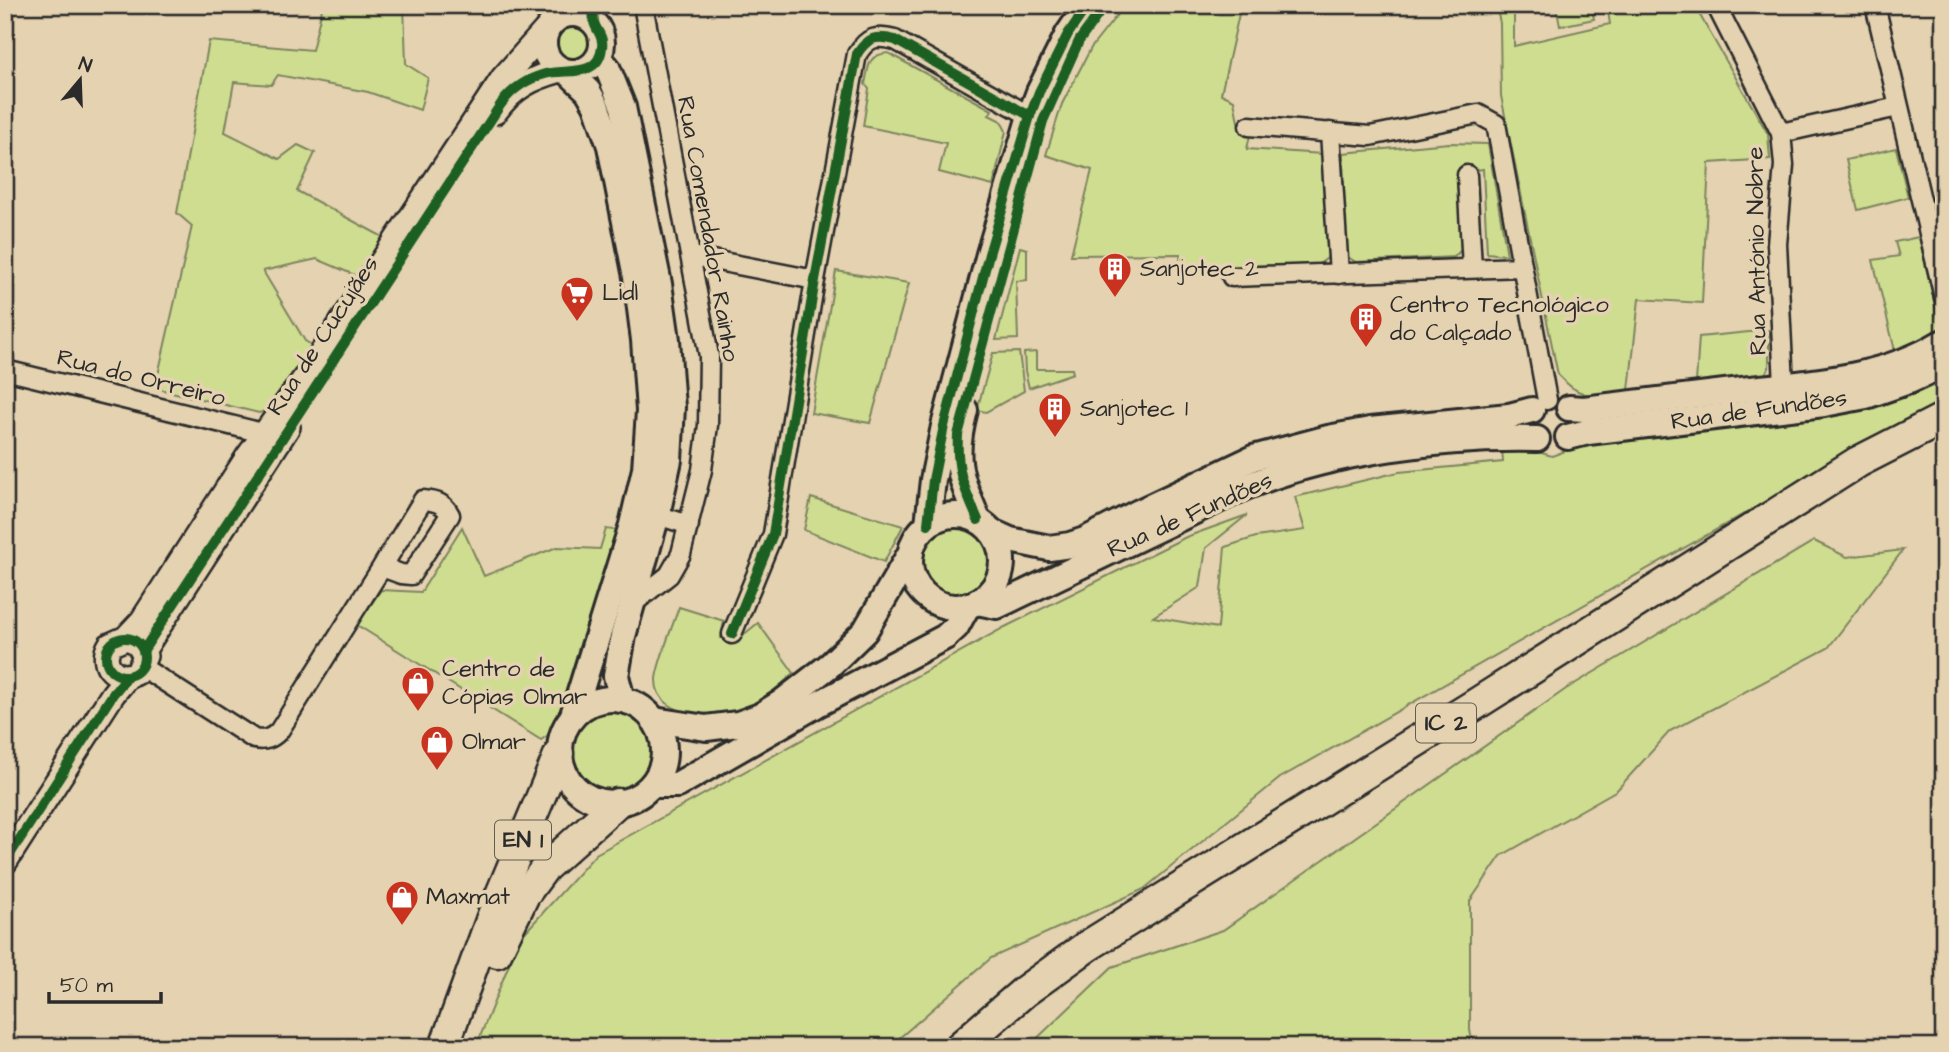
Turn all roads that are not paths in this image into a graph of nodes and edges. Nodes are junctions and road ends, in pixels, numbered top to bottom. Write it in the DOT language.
graph roads {
  1 [pos="643,5"];
  2 [pos="1088,5"];
  3 [pos="1105,5"];
  4 [pos="1716,5"];
  5 [pos="1875,5"];
  6 [pos="577,14"];
  7 [pos="598,58"];
  8 [pos="564,71"];
  9 [pos="1898,107"];
  10 [pos="1030,116"];
  11 [pos="1249,126"];
  12 [pos="1329,132"];
  13 [pos="1781,134"];
  14 [pos="1468,175"];
  15 [pos="691,256"];
  16 [pos="1522,267"];
  17 [pos="1472,268"];
  18 [pos="1339,274"];
  19 [pos="1232,277"];
  20 [pos="815,280"];
  21 [pos="1944,297"];
  22 [pos="1943,352"];
  23 [pos="5,370"];
  24 [pos="1784,385"];
  25 [pos="1549,406"];
  26 [pos="1944,418"];
  27 [pos="1944,434"];
  28 [pos="274,436"];
  29 [pos="1568,437"];
  30 [pos="1537,439"];
  31 [pos="656,515"];
  32 [pos="928,524"];
  33 [pos="689,525"];
  34 [pos="985,526"];
  35 [pos="911,552"];
  36 [pos="382,567"];
  37 [pos="973,603"];
  38 [pos="631,605"];
  39 [pos="732,634"];
  40 [pos="129,660"];
  41 [pos="622,699"];
  42 [pos="573,715"];
  43 [pos="654,720"];
  44 [pos="559,752"];
  45 [pos="652,785"];
  46 [pos="617,803"];
  47 [pos="5,835"];
  48 [pos="5,862"];
  49 [pos="444,1047"];
  50 [pos="461,1047"];
  51 [pos="960,1047"];
  52 [pos="975,1047"];
  1 -- 15 [label="street, Rua Comendador Rainho"];
  2 -- 10 [label="main road"];
  3 -- 34 [label="main road"];
  4 -- 13 [label="street, Rua António Nobre"];
  5 -- 9 [label="street"];
  6 -- 7 [label="main road"];
  6 -- 8 [label="main road"];
  6 -- 28 [label="street, Rua de Cucujães"];
  7 -- 8 [label="main road"];
  7 -- 31 [label="main road"];
  8 -- 28 [label="street, Rua de Cucujães"];
  8 -- 42 [label="main road"];
  9 -- 13 [label="street"];
  9 -- 21 [label="street"];
  10 -- 20 [label="street"];
  10 -- 32 [label="main road"];
  11 -- 12 [label="street"];
  12 -- 16 [label="street"];
  12 -- 18 [label="street"];
  13 -- 24 [label="street, Rua António Nobre"];
  14 -- 17 [label="street"];
  15 -- 20 [label="street"];
  15 -- 33 [label="street, Rua Comendador Rainho"];
  16 -- 17 [label="street"];
  16 -- 25 [label="street"];
  17 -- 18 [label="street"];
  18 -- 19 [label="street"];
  20 -- 39 [label="street"];
  22 -- 24 [label="main road, Rua de Fundões"];
  22 -- 29 [label="main road, Rua de Fundões"];
  23 -- 28 [label="street, Rua do Orreiro"];
  24 -- 25 [label="main road, Rua de Fundões"];
  25 -- 29 [label="main road"];
  25 -- 30 [label="main road"];
  25 -- 34 [label="main road, Rua de Fundões"];
  26 -- 51 [label="highway, IC 2"];
  27 -- 52 [label="highway, IC 2"];
  28 -- 40 [label="street, Rua de Cucujães"];
  29 -- 30 [label="main road, Rua de Fundões"];
  30 -- 37 [label="main road, Rua de Fundões"];
  31 -- 33 [label="street"];
  31 -- 38 [label="main road"];
  32 -- 34 [label="main road"];
  32 -- 35 [label="main road"];
  33 -- 38 [label="street, Rua Comendador Rainho"];
  34 -- 37 [label="main road"];
  35 -- 37 [label="main road"];
  35 -- 43 [label="main road"];
  36 -- 40 [label="street"];
  37 -- 45 [label="main road"];
  38 -- 41 [label="main road"];
  40 -- 47 [label="street, Rua de Cucujães"];
  40 -- 48 [label="street, Rua de Cucujães"];
  41 -- 42 [label="main road"];
  41 -- 43 [label="main road"];
  42 -- 44 [label="main road"];
  43 -- 45 [label="main road"];
  44 -- 46 [label="main road"];
  44 -- 49 [label="main road, EN 1"];
  45 -- 46 [label="main road"];
  46 -- 50 [label="main road, EN 1"];
}
